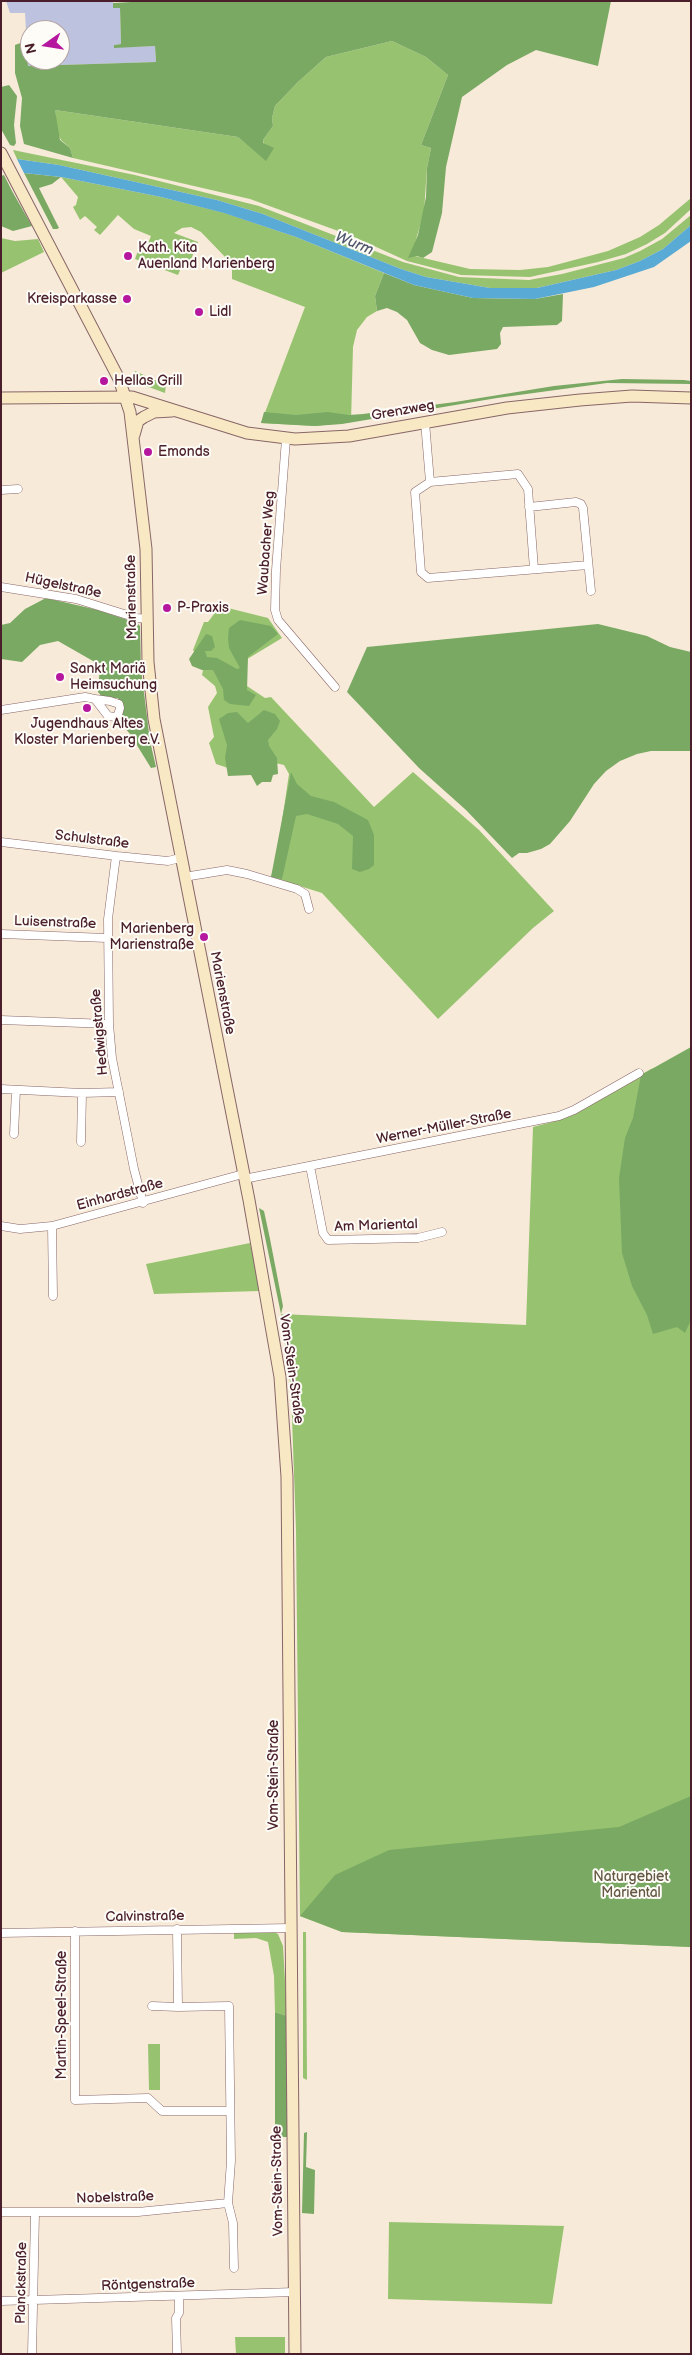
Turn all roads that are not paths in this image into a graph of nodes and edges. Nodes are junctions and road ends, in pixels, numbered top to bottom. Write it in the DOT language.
graph roads {
  1 [pos="1,153"];
  2 [pos="126,396"];
  3 [pos="1,398"];
  4 [pos="691,398"];
  5 [pos="177,411"];
  6 [pos="425,422"];
  7 [pos="286,439"];
  8 [pos="133,442"];
  9 [pos="430,482"];
  10 [pos="18,489"];
  11 [pos="1,490"];
  12 [pos="529,507"];
  13 [pos="588,565"];
  14 [pos="534,569"];
  15 [pos="1,587"];
  16 [pos="591,590"];
  17 [pos="148,619"];
  18 [pos="335,687"];
  19 [pos="95,699"];
  20 [pos="1,710"];
  21 [pos="1,842"];
  22 [pos="116,856"];
  23 [pos="180,858"];
  24 [pos="184,877"];
  25 [pos="309,909"];
  26 [pos="1,934"];
  27 [pos="107,938"];
  28 [pos="1,1020"];
  29 [pos="109,1024"];
  30 [pos="639,1073"];
  31 [pos="1,1089"];
  32 [pos="16,1090"];
  33 [pos="119,1092"];
  34 [pos="82,1093"];
  35 [pos="14,1134"];
  36 [pos="81,1142"];
  37 [pos="310,1166"];
  38 [pos="244,1177"];
  39 [pos="248,1200"];
  40 [pos="143,1202"];
  41 [pos="1,1226"];
  42 [pos="52,1226"];
  43 [pos="442,1232"];
  44 [pos="52,1296"];
  45 [pos="290,1928"];
  46 [pos="177,1929"];
  47 [pos="75,1930"];
  48 [pos="1,1933"];
  49 [pos="152,2006"];
  50 [pos="178,2007"];
  51 [pos="230,2112"];
  52 [pos="228,2203"];
  53 [pos="1,2212"];
  54 [pos="35,2213"];
  55 [pos="234,2268"];
  56 [pos="295,2292"];
  57 [pos="179,2296"];
  58 [pos="33,2300"];
  59 [pos="1,2301"];
  60 [pos="32,2354"];
  61 [pos="177,2354"];
  62 [pos="295,2354"];
  1 -- 2 [label="main road, Marienstraße"];
  2 -- 3 [label="main road, Grenzweg"];
  2 -- 5 [label="main road, Grenzweg"];
  2 -- 8 [label="main road, Marienstraße"];
  4 -- 6 [label="main road, Grenzweg"];
  5 -- 7 [label="main road, Grenzweg"];
  5 -- 8 [label="main road"];
  6 -- 7 [label="main road, Grenzweg"];
  6 -- 9 [label="street"];
  7 -- 18 [label="street, Waubacher Weg"];
  8 -- 17 [label="main road, Marienstraße"];
  9 -- 12 [label="street"];
  9 -- 14 [label="street"];
  10 -- 11 [label="street"];
  12 -- 13 [label="street"];
  12 -- 14 [label="street"];
  13 -- 14 [label="street"];
  13 -- 16 [label="street"];
  15 -- 17 [label="street, Hügelstraße"];
  17 -- 23 [label="main road, Marienstraße"];
  19 -- 20 [label="street"];
  21 -- 22 [label="street, Schulstraße"];
  22 -- 23 [label="street, Schulstraße"];
  22 -- 27 [label="street, Hedwigstraße"];
  23 -- 24 [label="main road, Marienstraße"];
  24 -- 25 [label="street"];
  24 -- 38 [label="main road, Marienstraße"];
  26 -- 27 [label="street, Luisenstraße"];
  27 -- 29 [label="street, Hedwigstraße"];
  28 -- 29 [label="street"];
  29 -- 33 [label="street, Hedwigstraße"];
  30 -- 37 [label="street, Werner-Müller-Straße"];
  31 -- 32 [label="street"];
  32 -- 34 [label="street"];
  32 -- 35 [label="street"];
  33 -- 34 [label="street"];
  33 -- 40 [label="street, Hedwigstraße"];
  34 -- 36 [label="street"];
  37 -- 38 [label="street, Werner-Müller-Straße"];
  37 -- 43 [label="street, Am Mariental"];
  38 -- 39 [label="main road, Marienstraße"];
  38 -- 40 [label="street, Einhardstraße"];
  39 -- 45 [label="main road, Vom-Stein-Straße"];
  40 -- 42 [label="street, Einhardstraße"];
  41 -- 42 [label="street, Einhardstraße"];
  42 -- 44 [label="street"];
  45 -- 46 [label="street, Calvinstraße"];
  45 -- 56 [label="main road, Vom-Stein-Straße"];
  46 -- 47 [label="street, Calvinstraße"];
  46 -- 50 [label="street"];
  47 -- 48 [label="street, Calvinstraße"];
  47 -- 51 [label="street, Martin-Speel-Straße"];
  49 -- 50 [label="street"];
  50 -- 51 [label="street"];
  51 -- 52 [label="street"];
  52 -- 54 [label="street, Nobelstraße"];
  52 -- 55 [label="street"];
  53 -- 54 [label="street, Nobelstraße"];
  54 -- 58 [label="street, Planckstraße"];
  56 -- 57 [label="street, Röntgenstraße"];
  56 -- 62 [label="main road, Vom-Stein-Straße"];
  57 -- 58 [label="street, Röntgenstraße"];
  57 -- 61 [label="street"];
  58 -- 59 [label="street, Röntgenstraße"];
  58 -- 60 [label="street, Planckstraße"];
}
